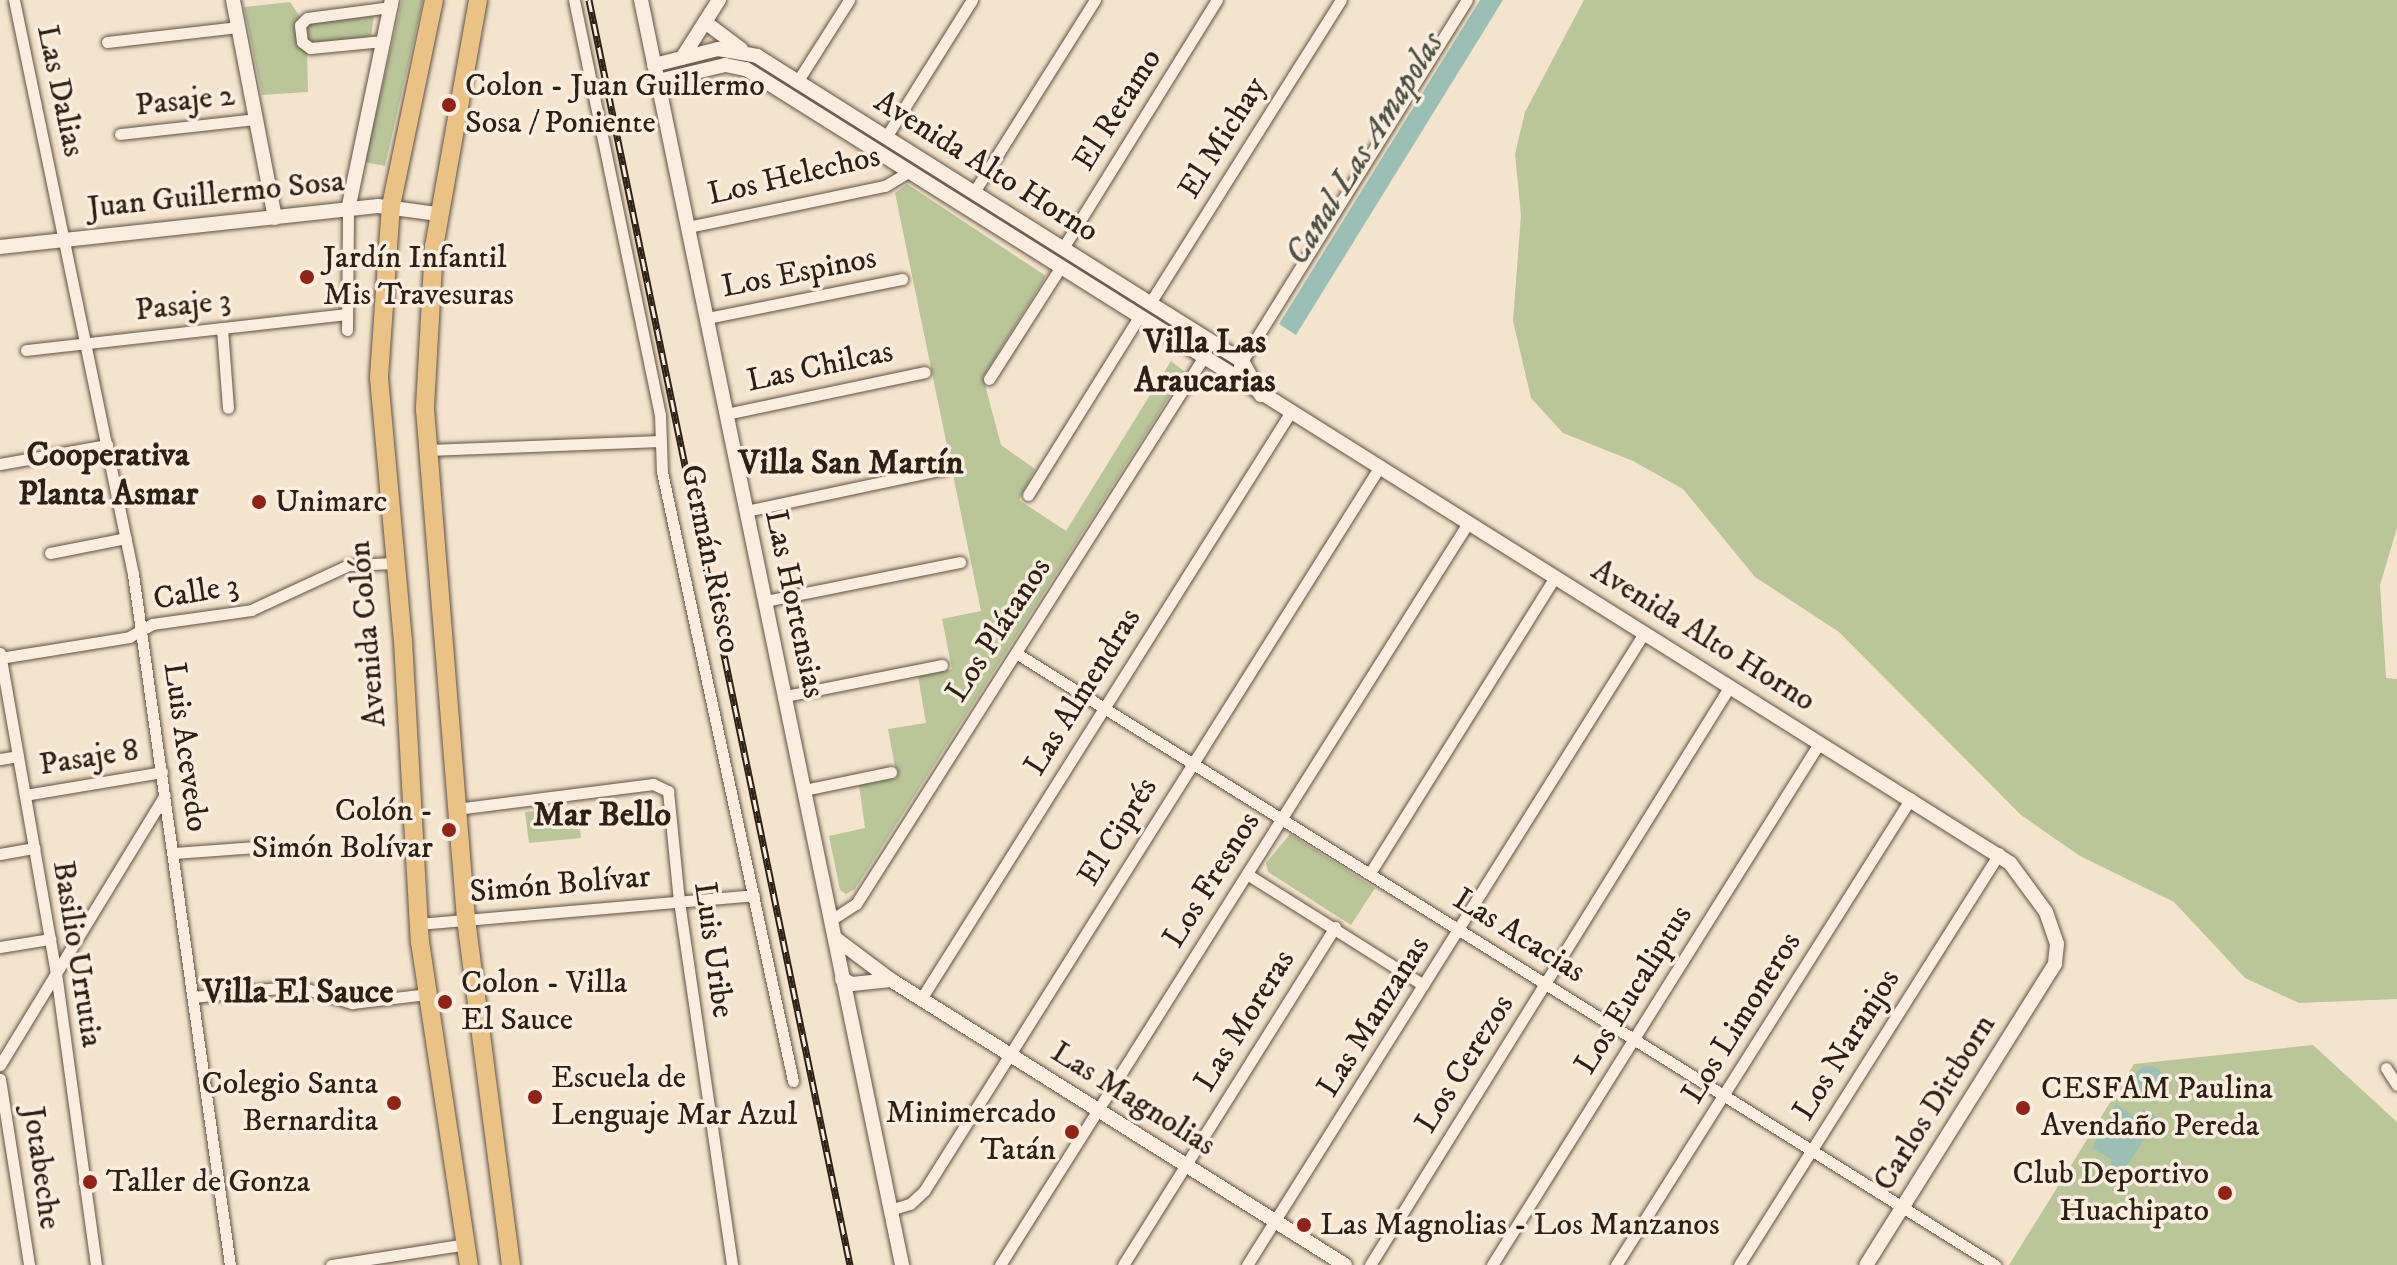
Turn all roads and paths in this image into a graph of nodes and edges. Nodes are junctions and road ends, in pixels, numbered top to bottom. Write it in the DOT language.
graph roads {
  1 [pos="14,0"];
  2 [pos="233,0"];
  3 [pos="434,0"];
  4 [pos="478,0"];
  5 [pos="574,0"];
  6 [pos="641,0"];
  7 [pos="719,0"];
  8 [pos="849,0"];
  9 [pos="972,0"];
  10 [pos="1095,0"];
  11 [pos="1217,0"];
  12 [pos="1341,0"];
  13 [pos="1467,0"];
  14 [pos="392,4"];
  15 [pos="705,22"];
  16 [pos="238,27"];
  17 [pos="383,41"];
  18 [pos="107,42"];
  19 [pos="741,49"];
  20 [pos="682,58"];
  21 [pos="654,65"];
  22 [pos="658,81"];
  23 [pos="797,82"];
  24 [pos="789,96"];
  25 [pos="256,119"];
  26 [pos="120,134"];
  27 [pos="886,137"];
  28 [pos="908,172"];
  29 [pos="974,192"];
  30 [pos="391,205"];
  31 [pos="348,210"];
  32 [pos="438,214"];
  33 [pos="275,218"];
  34 [pos="688,227"];
  35 [pos="64,240"];
  36 [pos="0,247"];
  37 [pos="1063,248"];
  38 [pos="1060,268"];
  39 [pos="902,279"];
  40 [pos="1150,303"];
  41 [pos="346,314"];
  42 [pos="1139,317"];
  43 [pos="707,318"];
  44 [pos="222,328"];
  45 [pos="347,330"];
  46 [pos="86,343"];
  47 [pos="26,350"];
  48 [pos="1203,358"];
  49 [pos="1242,361"];
  50 [pos="925,372"];
  51 [pos="1233,377"];
  52 [pos="989,379"];
  53 [pos="1261,395"];
  54 [pos="228,408"];
  55 [pos="1290,413"];
  56 [pos="726,414"];
  57 [pos="661,441"];
  58 [pos="107,445"];
  59 [pos="427,450"];
  60 [pos="0,464"];
  61 [pos="1379,468"];
  62 [pos="944,469"];
  63 [pos="1028,495"];
  64 [pos="746,511"];
  65 [pos="1468,523"];
  66 [pos="126,538"];
  67 [pos="50,553"];
  68 [pos="960,562"];
  69 [pos="394,563"];
  70 [pos="1555,577"];
  71 [pos="765,601"];
  72 [pos="142,629"];
  73 [pos="1644,633"];
  74 [pos="1016,653"];
  75 [pos="0,656"];
  76 [pos="942,665"];
  77 [pos="1730,686"];
  78 [pos="785,696"];
  79 [pos="1105,707"];
  80 [pos="1820,742"];
  81 [pos="18,756"];
  82 [pos="0,759"];
  83 [pos="1193,762"];
  84 [pos="162,772"];
  85 [pos="891,772"];
  86 [pos="804,790"];
  87 [pos="25,795"];
  88 [pos="165,795"];
  89 [pos="1911,798"];
  90 [pos="456,809"];
  91 [pos="1281,817"];
  92 [pos="270,846"];
  93 [pos="34,848"];
  94 [pos="174,853"];
  95 [pos="1999,853"];
  96 [pos="0,854"];
  97 [pos="1370,873"];
  98 [pos="1247,874"];
  99 [pos="754,895"];
  100 [pos="679,901"];
  101 [pos="466,919"];
  102 [pos="831,920"];
  103 [pos="418,924"];
  104 [pos="1335,927"];
  105 [pos="1460,929"];
  106 [pos="834,937"];
  107 [pos="50,939"];
  108 [pos="0,947"];
  109 [pos="860,958"];
  110 [pos="2052,970"];
  111 [pos="841,972"];
  112 [pos="56,973"];
  113 [pos="891,980"];
  114 [pos="861,982"];
  115 [pos="1546,984"];
  116 [pos="1423,985"];
  117 [pos="428,994"];
  118 [pos="193,997"];
  119 [pos="921,999"];
  120 [pos="851,1009"];
  121 [pos="1635,1039"];
  122 [pos="1009,1054"];
  123 [pos="0,1065"];
  124 [pos="2386,1068"];
  125 [pos="0,1079"];
  126 [pos="793,1081"];
  127 [pos="2397,1085"];
  128 [pos="1724,1095"];
  129 [pos="1098,1110"];
  130 [pos="1812,1150"];
  131 [pos="1185,1165"];
  132 [pos="1903,1207"];
  133 [pos="890,1210"];
  134 [pos="1275,1221"];
  135 [pos="466,1244"];
  136 [pos="728,1264"];
  137 [pos="29,1265"];
  138 [pos="96,1265"];
  139 [pos="230,1265"];
  140 [pos="333,1265"];
  141 [pos="469,1265"];
  142 [pos="511,1265"];
  143 [pos="902,1265"];
  144 [pos="1000,1265"];
  145 [pos="1123,1265"];
  146 [pos="1247,1265"];
  147 [pos="1345,1265"];
  148 [pos="1370,1265"];
  149 [pos="1492,1265"];
  150 [pos="1616,1265"];
  151 [pos="1739,1265"];
  152 [pos="1866,1265"];
  153 [pos="1995,1265"];
  1 -- 35 [label="street, Las Dalias"];
  2 -- 16 [label="street"];
  3 -- 30 [label="main road, Avenida Colón"];
  4 -- 32 [label="main road"];
  5 -- 57 [label="street, Germán Riesco"];
  6 -- 21 [label="street, Las Hortensias"];
  7 -- 15 [label="street"];
  8 -- 23 [label="street"];
  9 -- 27 [label="street"];
  10 -- 29 [label="street"];
  11 -- 37 [label="street, El Retamo"];
  12 -- 40 [label="street, El Michay"];
  13 -- 49 [label="street"];
  14 -- 17 [label="street"];
  14 -- 17 [label="street"];
  15 -- 19 [label="street, Avenida Alto Horno"];
  15 -- 20 [label="street"];
  16 -- 18 [label="street"];
  16 -- 25 [label="street"];
  17 -- 31 [label="street"];
  19 -- 20 [label="street"];
  19 -- 23 [label="street, Avenida Alto Horno"];
  20 -- 21 [label="street"];
  21 -- 22 [label="street, Las Hortensias"];
  22 -- 24 [label="street, Avenida Alto Horno"];
  22 -- 34 [label="street, Las Hortensias"];
  23 -- 24 [label="street"];
  23 -- 27 [label="street, Avenida Alto Horno"];
  24 -- 28 [label="street, Avenida Alto Horno"];
  25 -- 26 [label="street, Pasaje 2"];
  25 -- 33 [label="street"];
  27 -- 29 [label="street, Avenida Alto Horno"];
  28 -- 34 [label="street, Los Helechos"];
  28 -- 38 [label="street, Avenida Alto Horno"];
  29 -- 37 [label="street, Avenida Alto Horno"];
  30 -- 31 [label="street, Juan Guillermo Sosa"];
  30 -- 32 [label="street, Juan Guillermo Sosa"];
  30 -- 69 [label="main road, Avenida Colón"];
  31 -- 33 [label="street, Juan Guillermo Sosa"];
  31 -- 41 [label="street"];
  32 -- 59 [label="main road"];
  33 -- 35 [label="street, Juan Guillermo Sosa"];
  34 -- 43 [label="street, Las Hortensias"];
  35 -- 36 [label="street, Juan Guillermo Sosa"];
  35 -- 46 [label="street, Luis Acevedo"];
  37 -- 40 [label="street, Avenida Alto Horno"];
  38 -- 42 [label="street, Avenida Alto Horno"];
  38 -- 52 [label="street"];
  39 -- 43 [label="street, Los Espinos"];
  40 -- 49 [label="street, Avenida Alto Horno"];
  41 -- 44 [label="street, Pasaje 3"];
  41 -- 45 [label="street"];
  42 -- 48 [label="street, Avenida Alto Horno"];
  42 -- 63 [label="street"];
  43 -- 56 [label="street, Las Hortensias"];
  44 -- 46 [label="street, Pasaje 3"];
  44 -- 54 [label="street"];
  46 -- 47 [label="street, Pasaje 3"];
  46 -- 58 [label="street, Luis Acevedo"];
  48 -- 51 [label="street, Avenida Alto Horno"];
  48 -- 74 [label="street, Los Plátanos"];
  49 -- 51 [label="street"];
  49 -- 53 [label="street, Avenida Alto Horno"];
  50 -- 56 [label="street, Las Chilcas"];
  51 -- 53 [label="street, Avenida Alto Horno"];
  53 -- 55 [label="street, Avenida Alto Horno"];
  55 -- 61 [label="street, Avenida Alto Horno"];
  55 -- 79 [label="street, Las Almendras"];
  56 -- 64 [label="street, Las Hortensias"];
  57 -- 59 [label="street"];
  57 -- 99 [label="street, Germán Riesco"];
  58 -- 60 [label="street"];
  58 -- 66 [label="street, Luis Acevedo"];
  59 -- 90 [label="main road"];
  61 -- 65 [label="street, Avenida Alto Horno"];
  61 -- 83 [label="street, El Ciprés"];
  62 -- 64 [label="street"];
  64 -- 71 [label="street, Las Hortensias"];
  65 -- 70 [label="street, Avenida Alto Horno"];
  65 -- 91 [label="street, Los Fresnos"];
  66 -- 67 [label="street"];
  66 -- 72 [label="street, Luis Acevedo"];
  68 -- 71 [label="street"];
  69 -- 72 [label="street, Calle 3"];
  69 -- 103 [label="main road, Avenida Colón"];
  70 -- 73 [label="street, Avenida Alto Horno"];
  70 -- 97 [label="street"];
  71 -- 78 [label="street, Las Hortensias"];
  72 -- 75 [label="street, Calle 3"];
  72 -- 84 [label="street, Luis Acevedo"];
  73 -- 77 [label="street, Avenida Alto Horno"];
  73 -- 105 [label="street, Las Manzanas"];
  74 -- 79 [label="street, Las Acacias"];
  74 -- 102 [label="street, Los Plátanos"];
  75 -- 81 [label="street, Basilio Urrutia"];
  76 -- 78 [label="street"];
  77 -- 80 [label="street, Avenida Alto Horno"];
  77 -- 115 [label="street, Los Cerezos"];
  78 -- 86 [label="street, Las Hortensias"];
  79 -- 83 [label="street, Las Acacias"];
  79 -- 119 [label="street, Las Almendras"];
  80 -- 89 [label="street, Avenida Alto Horno"];
  80 -- 121 [label="street, Los Eucaliptus"];
  81 -- 82 [label="street"];
  81 -- 87 [label="street, Basilio Urrutia"];
  83 -- 91 [label="street, Las Acacias"];
  83 -- 122 [label="street, El Ciprés"];
  84 -- 87 [label="street, Pasaje 8"];
  84 -- 88 [label="street, Luis Acevedo"];
  85 -- 86 [label="street"];
  86 -- 102 [label="street, Las Hortensias"];
  87 -- 93 [label="street, Basilio Urrutia"];
  88 -- 94 [label="street, Luis Acevedo"];
  88 -- 112 [label="street"];
  89 -- 95 [label="street, Avenida Alto Horno"];
  89 -- 128 [label="street, Los Limoneros"];
  90 -- 100 [label="street, Luis Uribe"];
  90 -- 101 [label="main road"];
  91 -- 97 [label="street, Las Acacias"];
  91 -- 98 [label="street, Los Fresnos"];
  92 -- 94 [label="street"];
  93 -- 96 [label="street"];
  93 -- 107 [label="street, Basilio Urrutia"];
  94 -- 118 [label="street, Luis Acevedo"];
  95 -- 110 [label="street, Avenida Alto Horno"];
  95 -- 130 [label="street, Los Naranjos"];
  97 -- 105 [label="street, Las Acacias"];
  98 -- 104 [label="street"];
  98 -- 129 [label="street, Los Fresnos"];
  99 -- 100 [label="street, Simón Bolívar"];
  99 -- 126 [label="street, Germán Riesco"];
  100 -- 101 [label="street, Simón Bolívar"];
  100 -- 136 [label="street, Luis Uribe"];
  101 -- 103 [label="street, Simón Bolívar"];
  101 -- 142 [label="main road"];
  102 -- 106 [label="street, Las Hortensias"];
  103 -- 117 [label="main road, Avenida Colón"];
  104 -- 116 [label="street"];
  104 -- 131 [label="street, Las Moreras"];
  105 -- 115 [label="street, Las Acacias"];
  105 -- 116 [label="street, Las Manzanas"];
  106 -- 109 [label="street"];
  106 -- 111 [label="street, Las Hortensias"];
  107 -- 108 [label="street"];
  107 -- 112 [label="street, Basilio Urrutia"];
  109 -- 111 [label="street"];
  109 -- 113 [label="street, Las Magnolias"];
  109 -- 114 [label="street, Las Hortensias"];
  110 -- 132 [label="street, Carlos Dittborn"];
  111 -- 114 [label="street"];
  111 -- 120 [label="street, Las Hortensias"];
  112 -- 123 [label="street"];
  112 -- 138 [label="street, Basilio Urrutia"];
  113 -- 114 [label="street"];
  113 -- 119 [label="street, Las Magnolias"];
  114 -- 120 [label="street, Las Hortensias"];
  115 -- 121 [label="street, Las Acacias"];
  115 -- 148 [label="street, Los Cerezos"];
  116 -- 134 [label="street, Las Manzanas"];
  117 -- 118 [label="street"];
  117 -- 135 [label="main road, Avenida Colón"];
  118 -- 139 [label="street, Luis Acevedo"];
  119 -- 122 [label="street, Las Magnolias"];
  120 -- 133 [label="street, Las Hortensias"];
  121 -- 128 [label="street, Las Acacias"];
  121 -- 149 [label="street, Los Eucaliptus"];
  122 -- 129 [label="street, Las Magnolias"];
  122 -- 133 [label="street, El Ciprés"];
  124 -- 127 [label="street"];
  125 -- 137 [label="street, Jotabeche"];
  128 -- 130 [label="street, Las Acacias"];
  128 -- 150 [label="street, Los Limoneros"];
  129 -- 131 [label="street, Las Magnolias"];
  129 -- 144 [label="street, Los Fresnos"];
  130 -- 132 [label="street, Las Acacias"];
  130 -- 151 [label="street, Los Naranjos"];
  131 -- 134 [label="street, Las Magnolias"];
  131 -- 145 [label="street, Las Moreras"];
  132 -- 152 [label="street, Carlos Dittborn"];
  132 -- 153 [label="street, Las Acacias"];
  133 -- 143 [label="street, Las Hortensias"];
  134 -- 146 [label="street, Las Manzanas"];
  134 -- 147 [label="street, Las Magnolias"];
  135 -- 140 [label="street"];
  135 -- 141 [label="main road, Avenida Colón"];
}
